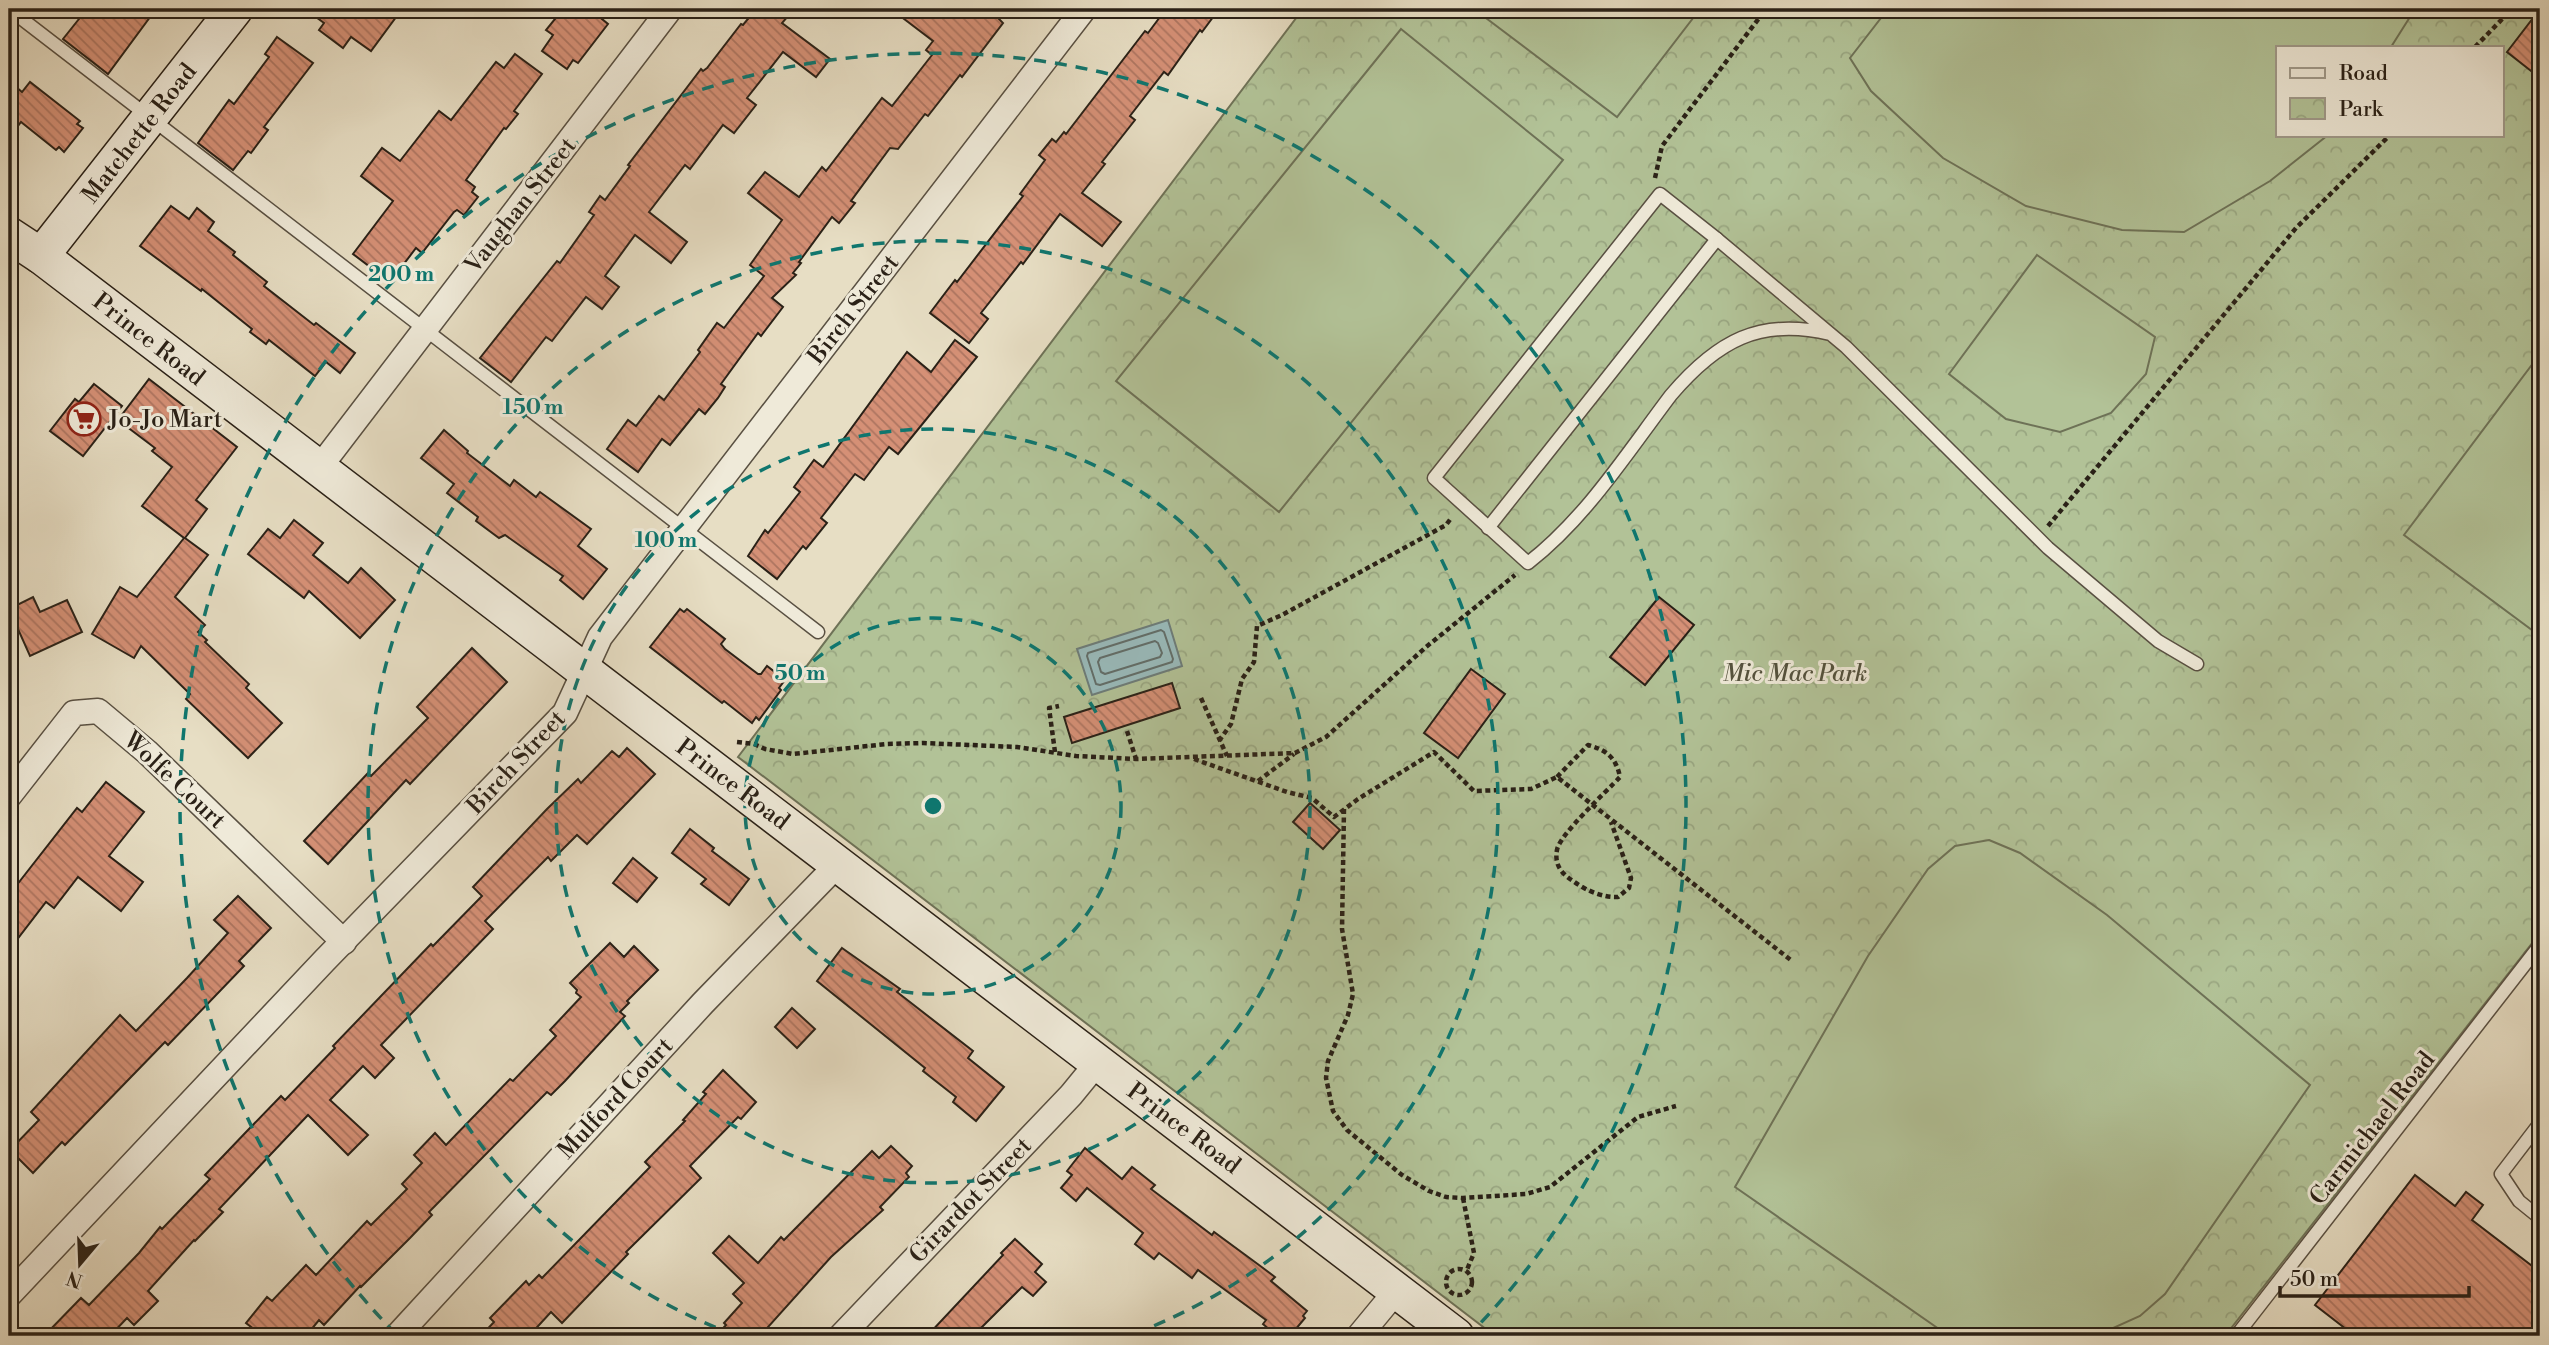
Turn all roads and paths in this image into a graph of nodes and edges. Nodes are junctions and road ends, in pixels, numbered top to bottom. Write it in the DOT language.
graph roads {
  1 [pos="9,9"];
  2 [pos="235,9"];
  3 [pos="670,9"];
  4 [pos="1084,9"];
  5 [pos="1766,9"];
  6 [pos="2510,9"];
  7 [pos="2476,46"];
  8 [pos="152,118"];
  9 [pos="2389,136"];
  10 [pos="1660,194"];
  11 [pos="9,235"];
  12 [pos="1717,239"];
  13 [pos="25,260"];
  14 [pos="425,328"];
  15 [pos="1830,334"];
  16 [pos="319,468"];
  17 [pos="1463,505"];
  18 [pos="684,528"];
  19 [pos="1488,528"];
  20 [pos="2038,538"];
  21 [pos="1528,563"];
  22 [pos="818,632"];
  23 [pos="2197,664"];
  24 [pos="585,672"];
  25 [pos="1200,698"];
  26 [pos="1059,706"];
  27 [pos="1127,731"];
  28 [pos="1219,741"];
  29 [pos="737,743"];
  30 [pos="1055,752"];
  31 [pos="1295,753"];
  32 [pos="1227,756"];
  33 [pos="1190,757"];
  34 [pos="1136,759"];
  35 [pos="1557,777"];
  36 [pos="1258,781"];
  37 [pos="9,796"];
  38 [pos="1593,806"];
  39 [pos="1344,809"];
  40 [pos="1610,819"];
  41 [pos="838,864"];
  42 [pos="344,942"];
  43 [pos="2540,945"];
  44 [pos="1792,961"];
  45 [pos="1098,1062"];
  46 [pos="1676,1106"];
  47 [pos="2540,1123"];
  48 [pos="1463,1198"];
  49 [pos="2540,1218"];
  50 [pos="1466,1272"];
  51 [pos="1397,1290"];
  52 [pos="9,1295"];
  53 [pos="397,1336"];
  54 [pos="841,1336"];
  55 [pos="1359,1336"];
  56 [pos="1456,1336"];
  57 [pos="2236,1336"];
  1 -- 8 [label="lane"];
  2 -- 8 [label="street, Matchette Road"];
  3 -- 14 [label="street, Vaughan Street"];
  4 -- 18 [label="street, Birch Street"];
  5 -- 10 [label="path"];
  6 -- 7 [label="path"];
  8 -- 13 [label="street, Matchette Road"];
  8 -- 14 [label="lane"];
  9 -- 20 [label="path"];
  10 -- 12 [label="lane"];
  10 -- 17 [label="lane"];
  11 -- 13 [label="street, Prince Road"];
  12 -- 15 [label="lane"];
  12 -- 19 [label="lane"];
  13 -- 16 [label="street, Prince Road"];
  14 -- 16 [label="street, Vaughan Street"];
  14 -- 18 [label="lane"];
  15 -- 20 [label="lane"];
  15 -- 21 [label="lane"];
  16 -- 24 [label="street, Prince Road"];
  17 -- 19 [label="lane"];
  17 -- 28 [label="path"];
  18 -- 22 [label="lane"];
  18 -- 24 [label="street, Birch Street"];
  19 -- 21 [label="lane"];
  20 -- 23 [label="lane"];
  21 -- 31 [label="path"];
  24 -- 41 [label="street, Prince Road"];
  24 -- 42 [label="street, Birch Street"];
  25 -- 28 [label="path"];
  26 -- 30 [label="path"];
  27 -- 34 [label="path"];
  28 -- 32 [label="path"];
  29 -- 30 [label="path"];
  30 -- 34 [label="path"];
  31 -- 32 [label="path"];
  31 -- 36 [label="path"];
  32 -- 33 [label="path"];
  33 -- 34 [label="path"];
  33 -- 36 [label="path"];
  35 -- 38 [label="path"];
  35 -- 38 [label="path"];
  35 -- 39 [label="path"];
  36 -- 39 [label="path"];
  37 -- 42 [label="street, Wolfe Court"];
  38 -- 40 [label="path"];
  38 -- 40 [label="path"];
  39 -- 48 [label="path"];
  40 -- 44 [label="path"];
  41 -- 45 [label="street, Prince Road"];
  41 -- 53 [label="street, Mulford Court"];
  42 -- 52 [label="street, Birch Street"];
  43 -- 57 [label="lane, Carmichael Road"];
  45 -- 51 [label="street, Prince Road"];
  45 -- 54 [label="street, Girardot Street"];
  46 -- 48 [label="path"];
  47 -- 49 [label="lane"];
  48 -- 50 [label="path"];
  50 -- 50 [label="path"];
  51 -- 55 [label="street"];
  51 -- 56 [label="street, Prince Road"];
}
